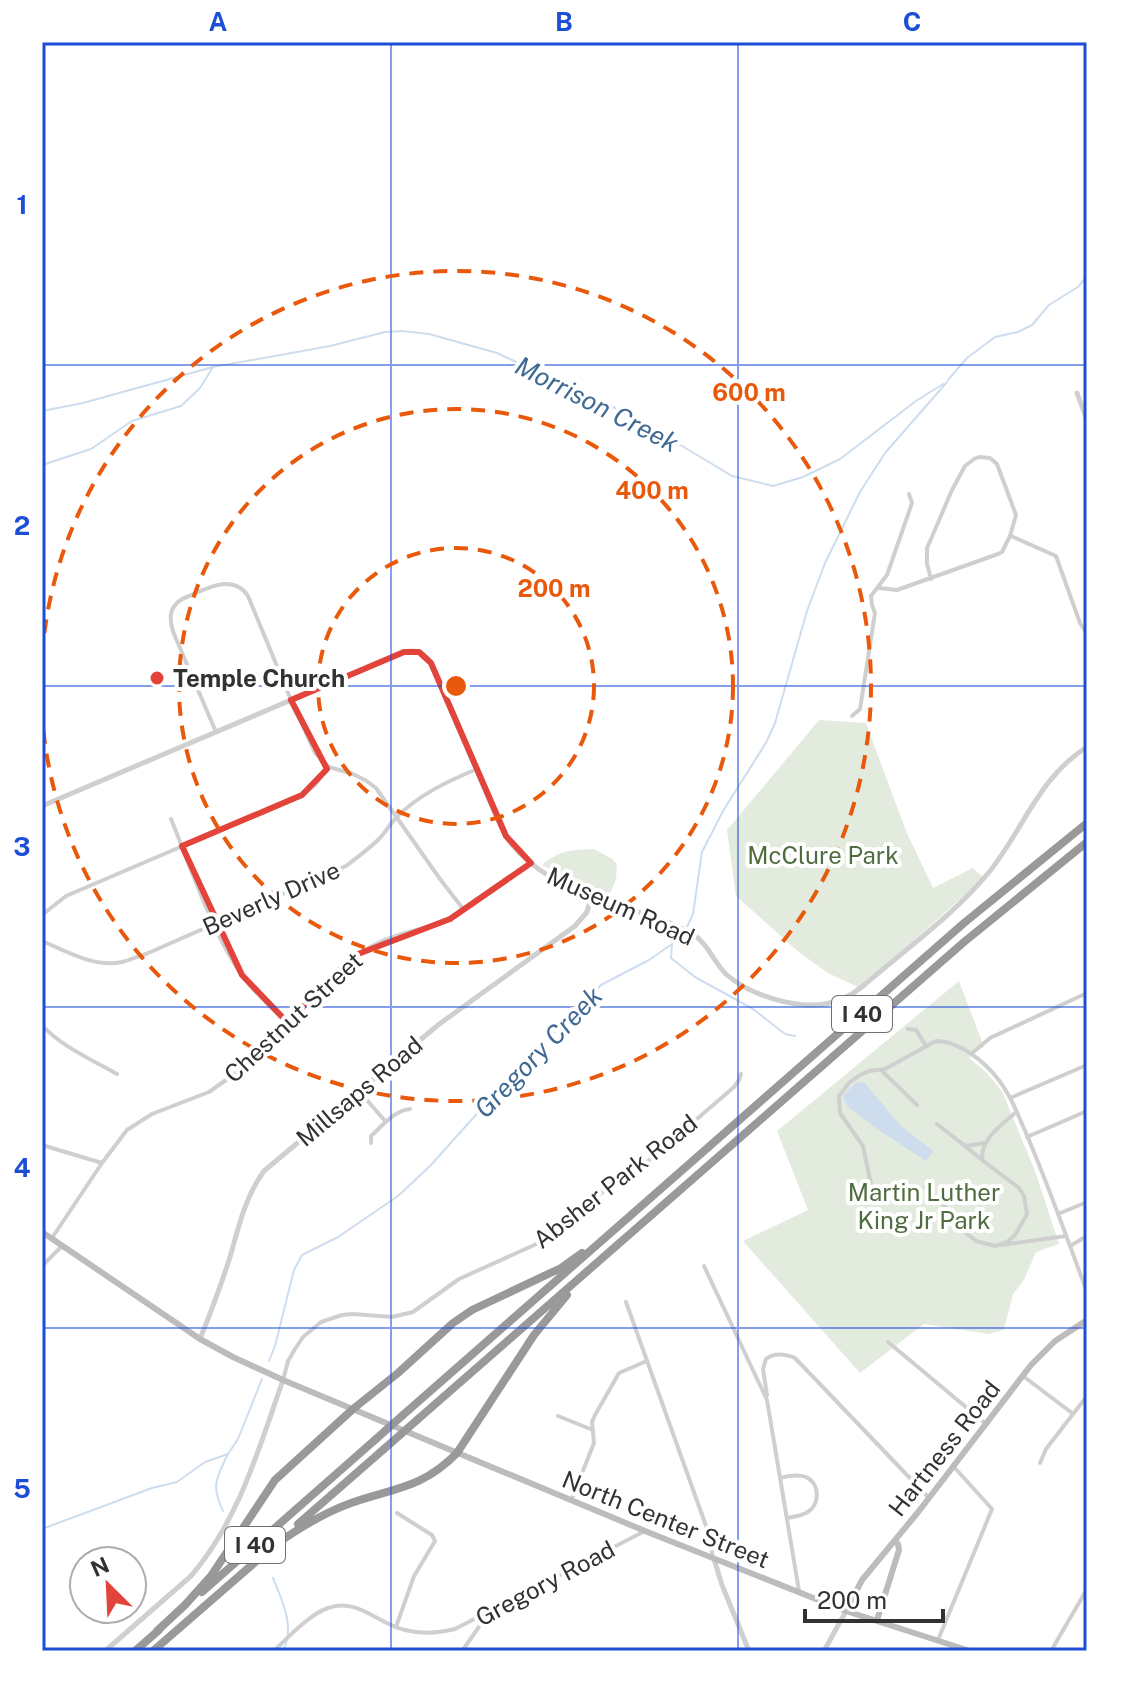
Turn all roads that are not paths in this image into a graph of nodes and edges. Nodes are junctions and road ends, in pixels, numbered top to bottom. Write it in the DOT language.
graph roads {
  1 [pos="1077,393"];
  2 [pos="1087,420"];
  3 [pos="909,494"];
  4 [pos="1010,536"];
  5 [pos="931,579"];
  6 [pos="879,588"];
  7 [pos="1087,634"];
  8 [pos="291,700"];
  9 [pos="852,716"];
  10 [pos="216,732"];
  11 [pos="1087,747"];
  12 [pos="329,767"];
  13 [pos="477,769"];
  14 [pos="42,806"];
  15 [pos="397,817"];
  16 [pos="171,819"];
  17 [pos="1087,823"];
  18 [pos="1087,842"];
  19 [pos="182,846"];
  20 [pos="531,863"];
  21 [pos="591,897"];
  22 [pos="464,911"];
  23 [pos="42,915"];
  24 [pos="214,924"];
  25 [pos="42,941"];
  26 [pos="1087,993"];
  27 [pos="287,1022"];
  28 [pos="42,1025"];
  29 [pos="908,1029"];
  30 [pos="926,1046"];
  31 [pos="971,1054"];
  32 [pos="1087,1065"];
  33 [pos="881,1070"];
  34 [pos="117,1074"];
  35 [pos="741,1074"];
  36 [pos="359,1091"];
  37 [pos="1010,1098"];
  38 [pos="917,1105"];
  39 [pos="410,1109"];
  40 [pos="1087,1111"];
  41 [pos="1016,1112"];
  42 [pos="386,1122"];
  43 [pos="937,1124"];
  44 [pos="1027,1137"];
  45 [pos="371,1143"];
  46 [pos="985,1143"];
  47 [pos="42,1145"];
  48 [pos="965,1146"];
  49 [pos="982,1160"];
  50 [pos="102,1163"];
  51 [pos="925,1187"];
  52 [pos="874,1199"];
  53 [pos="1087,1202"];
  54 [pos="640,1209"];
  55 [pos="1058,1214"];
  56 [pos="1018,1228"];
  57 [pos="42,1232"];
  58 [pos="1066,1236"];
  59 [pos="1087,1236"];
  60 [pos="52,1238"];
  61 [pos="1024,1243"];
  62 [pos="62,1246"];
  63 [pos="995,1246"];
  64 [pos="1070,1246"];
  65 [pos="598,1263"];
  66 [pos="42,1266"];
  67 [pos="704,1266"];
  68 [pos="1087,1292"];
  69 [pos="626,1302"];
  70 [pos="1087,1320"];
  71 [pos="200,1339"];
  72 [pos="888,1342"];
  73 [pos="648,1361"];
  74 [pos="1023,1376"];
  75 [pos="283,1380"];
  76 [pos="1087,1396"];
  77 [pos="767,1400"];
  78 [pos="353,1409"];
  79 [pos="1072,1413"];
  80 [pos="558,1416"];
  81 [pos="987,1424"];
  82 [pos="593,1430"];
  83 [pos="457,1453"];
  84 [pos="1040,1463"];
  85 [pos="954,1467"];
  86 [pos="780,1478"];
  87 [pos="929,1498"];
  88 [pos="571,1501"];
  89 [pos="397,1513"];
  90 [pos="787,1518"];
  91 [pos="645,1531"];
  92 [pos="895,1541"];
  93 [pos="275,1545"];
  94 [pos="714,1559"];
  95 [pos="1087,1589"];
  96 [pos="799,1593"];
  97 [pos="490,1611"];
  98 [pos="846,1611"];
  99 [pos="877,1620"];
  100 [pos="396,1627"];
  101 [pos="157,1631"];
  102 [pos="938,1640"];
  103 [pos="105,1651"];
  104 [pos="135,1651"];
  105 [pos="153,1651"];
  106 [pos="274,1651"];
  107 [pos="462,1651"];
  108 [pos="749,1651"];
  109 [pos="824,1651"];
  110 [pos="970,1651"];
  111 [pos="1051,1651"];
  1 -- 2 [label="street"];
  3 -- 6 [label="street"];
  4 -- 5 [label="street"];
  4 -- 5 [label="street"];
  4 -- 7 [label="street"];
  5 -- 6 [label="street"];
  6 -- 9 [label="street"];
  8 -- 10 [label="street, Museum Road"];
  8 -- 10 [label="street"];
  8 -- 12 [label="street"];
  8 -- 13 [label="street, Museum Road"];
  10 -- 14 [label="street, Museum Road"];
  11 -- 21 [label="street, Museum Road"];
  12 -- 15 [label="street"];
  12 -- 19 [label="street"];
  13 -- 15 [label="street, Beverly Drive"];
  13 -- 20 [label="street, Museum Road"];
  15 -- 22 [label="street"];
  15 -- 24 [label="street, Beverly Drive"];
  16 -- 19 [label="street"];
  17 -- 54 [label="highway, I 40"];
  18 -- 65 [label="highway, I 40"];
  19 -- 23 [label="street"];
  19 -- 24 [label="street"];
  20 -- 21 [label="street, Museum Road"];
  20 -- 22 [label="street, Chestnut Street"];
  21 -- 36 [label="street, Millsaps Road"];
  22 -- 27 [label="street, Chestnut Street"];
  24 -- 25 [label="street, Beverly Drive"];
  24 -- 27 [label="street"];
  26 -- 31 [label="street"];
  27 -- 50 [label="street, Chestnut Street"];
  28 -- 34 [label="street"];
  29 -- 30 [label="street"];
  30 -- 31 [label="street"];
  30 -- 33 [label="street"];
  31 -- 37 [label="street"];
  32 -- 37 [label="street"];
  33 -- 38 [label="street"];
  33 -- 52 [label="street"];
  35 -- 75 [label="street, Absher Park Road"];
  36 -- 42 [label="street"];
  36 -- 71 [label="street, Millsaps Road"];
  37 -- 41 [label="street"];
  39 -- 42 [label="street"];
  40 -- 44 [label="street"];
  41 -- 44 [label="street"];
  41 -- 46 [label="street"];
  42 -- 45 [label="street"];
  43 -- 48 [label="street"];
  44 -- 55 [label="street"];
  46 -- 48 [label="street"];
  46 -- 49 [label="street"];
  47 -- 50 [label="street"];
  48 -- 49 [label="street"];
  49 -- 56 [label="street"];
  50 -- 60 [label="street, Chestnut Street"];
  51 -- 63 [label="street"];
  53 -- 55 [label="street"];
  54 -- 78 [label="highway"];
  54 -- 101 [label="highway, I 40, bridge"];
  55 -- 58 [label="street"];
  56 -- 61 [label="street"];
  56 -- 63 [label="street"];
  57 -- 60 [label="main road, North Center Street"];
  58 -- 61 [label="street"];
  58 -- 64 [label="street"];
  59 -- 64 [label="street"];
  60 -- 62 [label="main road, North Center Street"];
  61 -- 63 [label="street"];
  62 -- 66 [label="street"];
  62 -- 71 [label="main road, North Center Street"];
  64 -- 68 [label="street"];
  65 -- 83 [label="highway"];
  65 -- 93 [label="highway, I 40, bridge"];
  67 -- 77 [label="street"];
  69 -- 73 [label="street"];
  70 -- 74 [label="main road, Hartness Road"];
  71 -- 75 [label="main road, North Center Street"];
  72 -- 81 [label="street"];
  73 -- 82 [label="street"];
  73 -- 94 [label="street"];
  74 -- 79 [label="street"];
  74 -- 81 [label="main road, Hartness Road"];
  75 -- 78 [label="main road, North Center Street"];
  75 -- 103 [label="street"];
  76 -- 79 [label="street"];
  77 -- 86 [label="street"];
  77 -- 87 [label="street"];
  78 -- 83 [label="main road, North Center Street"];
  78 -- 101 [label="highway"];
  79 -- 84 [label="street"];
  80 -- 82 [label="street"];
  81 -- 85 [label="main road, Hartness Road"];
  82 -- 88 [label="street"];
  83 -- 88 [label="main road, North Center Street"];
  83 -- 93 [label="highway"];
  85 -- 87 [label="main road, Hartness Road"];
  85 -- 102 [label="street"];
  86 -- 90 [label="street"];
  86 -- 90 [label="street"];
  87 -- 92 [label="main road, Hartness Road"];
  88 -- 91 [label="main road, North Center Street"];
  89 -- 100 [label="street"];
  90 -- 96 [label="street"];
  91 -- 94 [label="main road, North Center Street"];
  91 -- 97 [label="street, Gregory Road"];
  92 -- 98 [label="main road, Hartness Road"];
  92 -- 99 [label="main road"];
  93 -- 105 [label="highway, I 40"];
  94 -- 96 [label="main road, North Center Street"];
  94 -- 108 [label="street"];
  95 -- 111 [label="street"];
  96 -- 98 [label="main road, North Center Street"];
  97 -- 100 [label="street, Gregory Road"];
  97 -- 107 [label="street"];
  98 -- 99 [label="main road, North Center Street"];
  98 -- 109 [label="street"];
  99 -- 102 [label="main road, North Center Street"];
  100 -- 106 [label="street, Gregory Road"];
  101 -- 104 [label="highway, I 40"];
  102 -- 110 [label="main road, North Center Street"];
}
